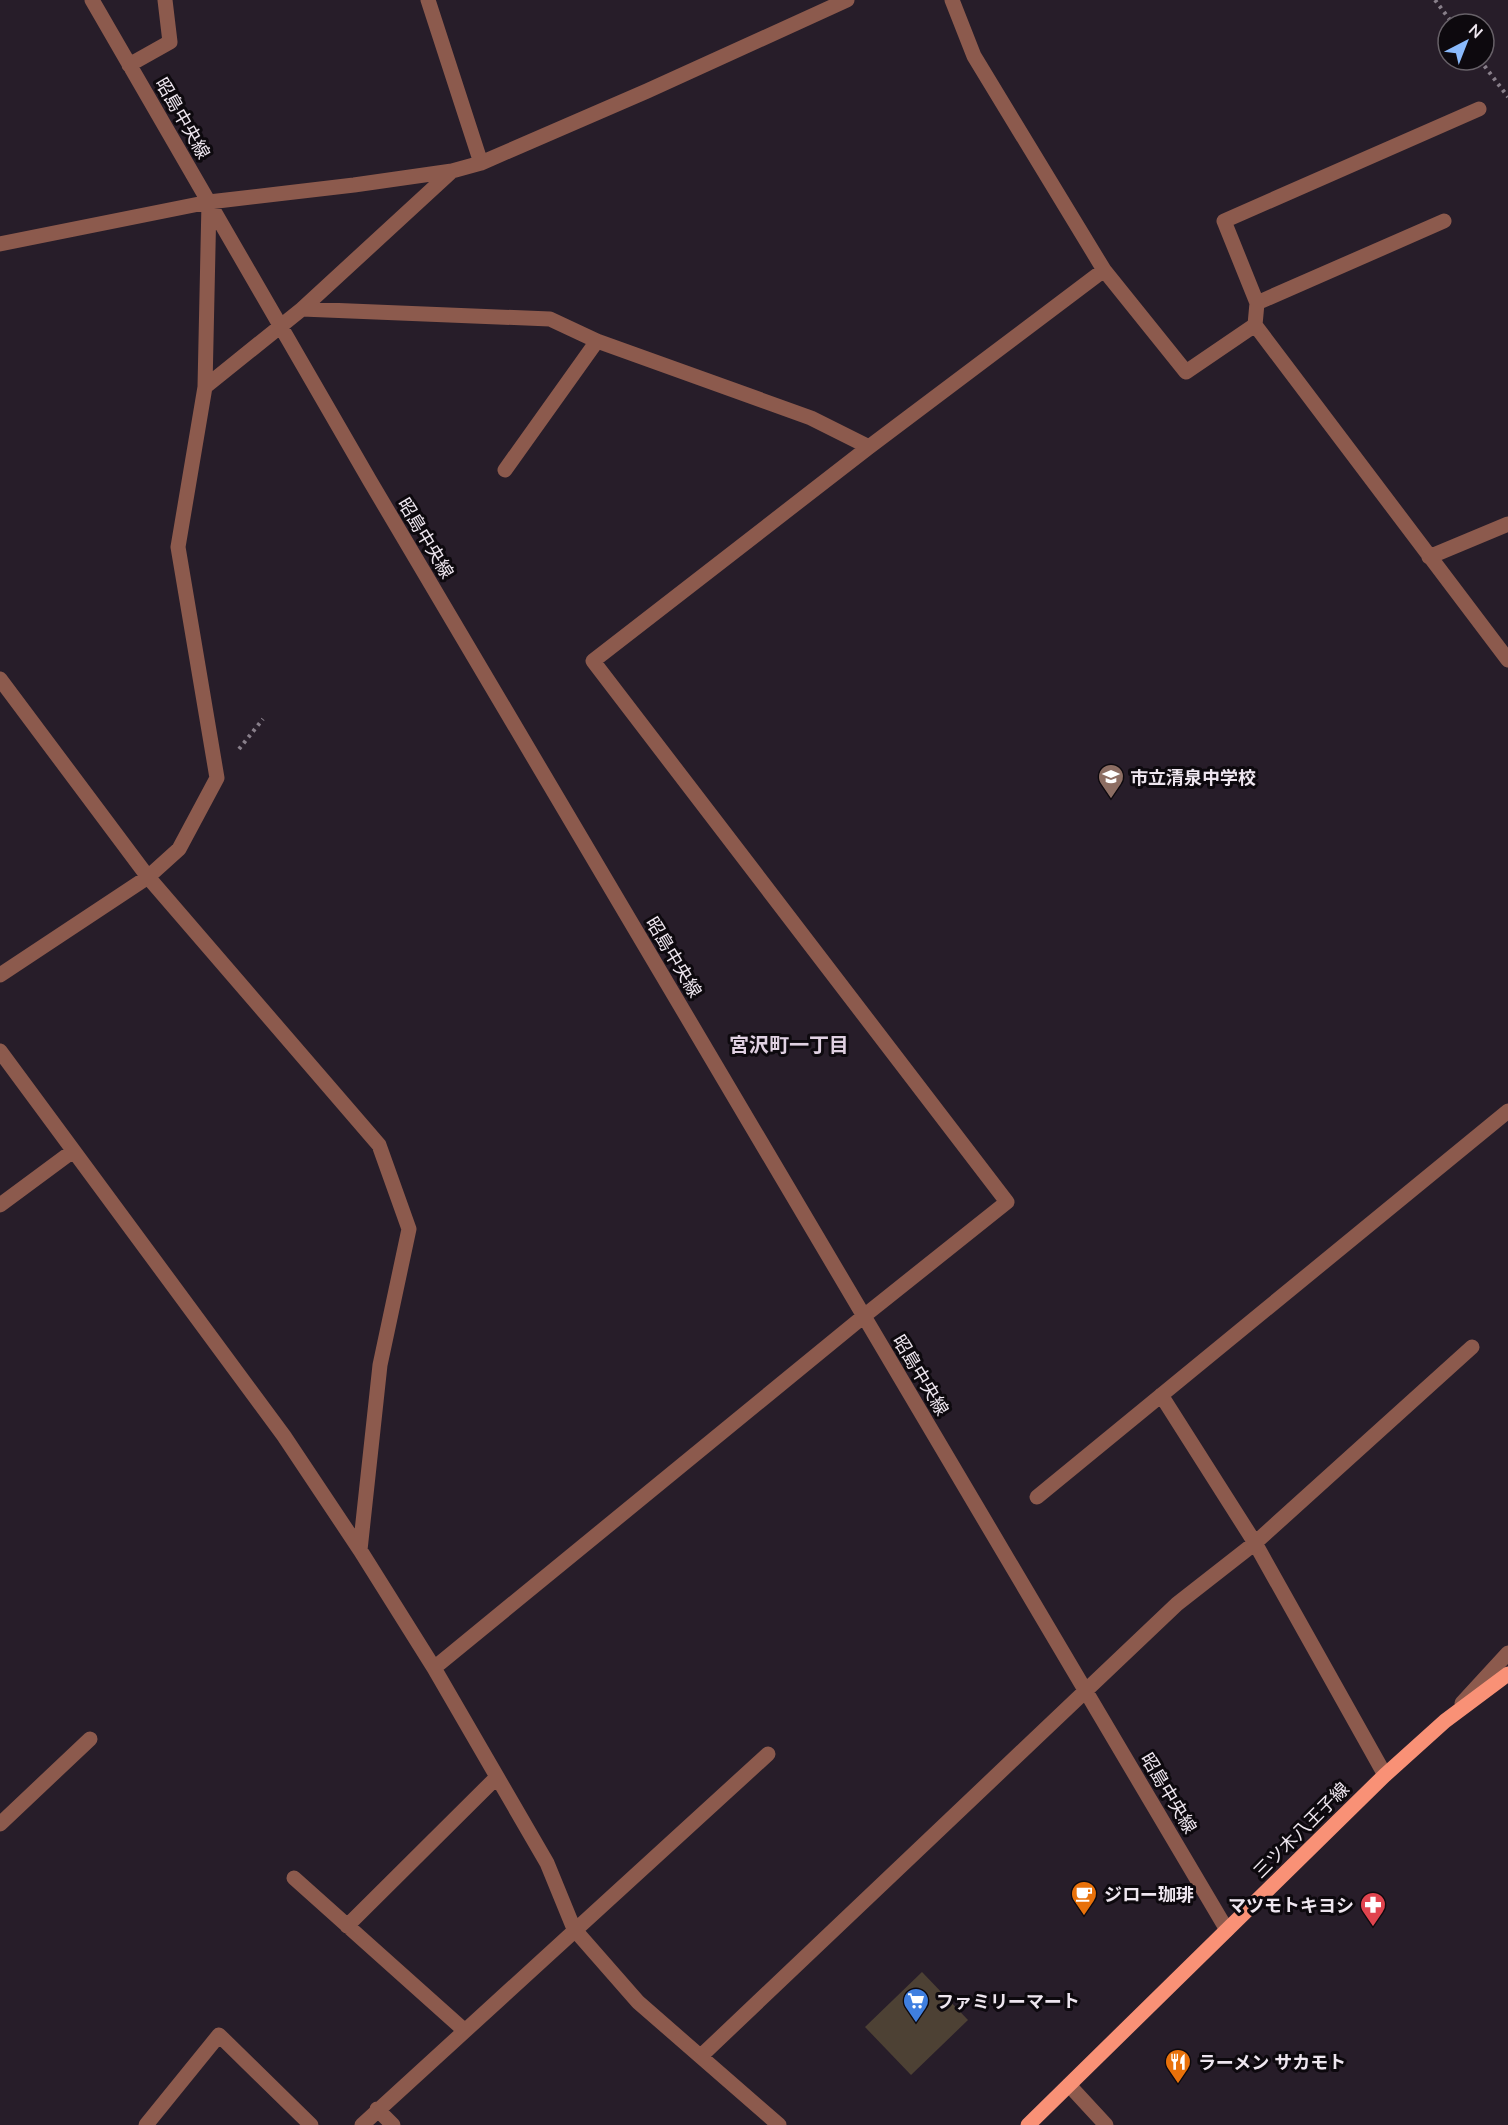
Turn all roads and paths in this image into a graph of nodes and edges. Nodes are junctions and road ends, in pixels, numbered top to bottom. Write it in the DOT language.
graph roads {
  1 [pos="92,0"];
  2 [pos="165,0"];
  3 [pos="428,0"];
  4 [pos="847,0"];
  5 [pos="952,0"];
  6 [pos="129,65"];
  7 [pos="1489,72"];
  8 [pos="1508,97"];
  9 [pos="1479,109"];
  10 [pos="481,163"];
  11 [pos="452,171"];
  12 [pos="209,202"];
  13 [pos="1444,221"];
  14 [pos="0,244"];
  15 [pos="1104,270"];
  16 [pos="1257,303"];
  17 [pos="302,309"];
  18 [pos="1256,325"];
  19 [pos="280,327"];
  20 [pos="597,341"];
  21 [pos="205,387"];
  22 [pos="869,447"];
  23 [pos="505,470"];
  24 [pos="1508,524"];
  25 [pos="1429,557"];
  26 [pos="1508,660"];
  27 [pos="0,679"];
  28 [pos="148,876"];
  29 [pos="0,975"];
  30 [pos="0,1051"];
  31 [pos="1508,1112"];
  32 [pos="73,1151"];
  33 [pos="0,1205"];
  34 [pos="864,1316"];
  35 [pos="1472,1347"];
  36 [pos="1161,1395"];
  37 [pos="1037,1497"];
  38 [pos="1255,1543"];
  39 [pos="360,1550"];
  40 [pos="1508,1653"];
  41 [pos="434,1668"];
  42 [pos="1508,1674"];
  43 [pos="1085,1691"];
  44 [pos="1445,1721"];
  45 [pos="90,1739"];
  46 [pos="768,1754"];
  47 [pos="1385,1775"];
  48 [pos="497,1777"];
  49 [pos="0,1824"];
  50 [pos="294,1878"];
  51 [pos="347,1926"];
  52 [pos="574,1929"];
  53 [pos="1227,1930"];
  54 [pos="464,2030"];
  55 [pos="702,2055"];
  56 [pos="1069,2085"];
  57 [pos="378,2109"];
  58 [pos="146,2125"];
  59 [pos="311,2125"];
  60 [pos="362,2125"];
  61 [pos="393,2125"];
  62 [pos="779,2125"];
  63 [pos="1028,2125"];
  64 [pos="1106,2125"];
  1 -- 6 [label="street, 昭島中央線"];
  2 -- 6 [label="street"];
  3 -- 10 [label="street"];
  4 -- 10 [label="street"];
  5 -- 15 [label="street"];
  6 -- 12 [label="street, 昭島中央線"];
  7 -- 8 [label="path"];
  9 -- 16 [label="street"];
  10 -- 11 [label="street"];
  11 -- 12 [label="street"];
  11 -- 17 [label="street"];
  12 -- 14 [label="street"];
  12 -- 19 [label="street, 昭島中央線"];
  12 -- 21 [label="street"];
  13 -- 16 [label="street"];
  15 -- 18 [label="street"];
  15 -- 22 [label="street"];
  16 -- 18 [label="street"];
  17 -- 19 [label="street"];
  17 -- 20 [label="street"];
  18 -- 25 [label="street"];
  19 -- 21 [label="street"];
  19 -- 34 [label="street, 昭島中央線"];
  20 -- 22 [label="street"];
  20 -- 23 [label="street"];
  21 -- 28 [label="street"];
  22 -- 34 [label="street"];
  24 -- 25 [label="street"];
  25 -- 26 [label="street"];
  27 -- 28 [label="street"];
  28 -- 29 [label="street"];
  28 -- 39 [label="street"];
  30 -- 32 [label="street"];
  31 -- 36 [label="street"];
  32 -- 33 [label="street"];
  32 -- 39 [label="street"];
  34 -- 41 [label="street"];
  34 -- 43 [label="street, 昭島中央線"];
  35 -- 38 [label="street"];
  36 -- 37 [label="street"];
  36 -- 38 [label="street"];
  38 -- 43 [label="street"];
  38 -- 47 [label="street"];
  39 -- 41 [label="street"];
  40 -- 44 [label="street"];
  41 -- 48 [label="street"];
  42 -- 44 [label="main road, 三ツ木八王子線"];
  43 -- 53 [label="street, 昭島中央線"];
  43 -- 55 [label="street"];
  44 -- 47 [label="main road, 三ツ木八王子線"];
  45 -- 49 [label="street"];
  46 -- 52 [label="street"];
  47 -- 53 [label="main road, 三ツ木八王子線"];
  48 -- 51 [label="street"];
  48 -- 52 [label="street"];
  50 -- 51 [label="street"];
  51 -- 54 [label="street"];
  52 -- 54 [label="street"];
  52 -- 55 [label="street"];
  53 -- 56 [label="main road, 三ツ木八王子線"];
  54 -- 57 [label="street"];
  55 -- 62 [label="street"];
  56 -- 63 [label="main road, 三ツ木八王子線"];
  56 -- 64 [label="street"];
  57 -- 60 [label="street"];
  57 -- 61 [label="street"];
  58 -- 59 [label="street"];
}
